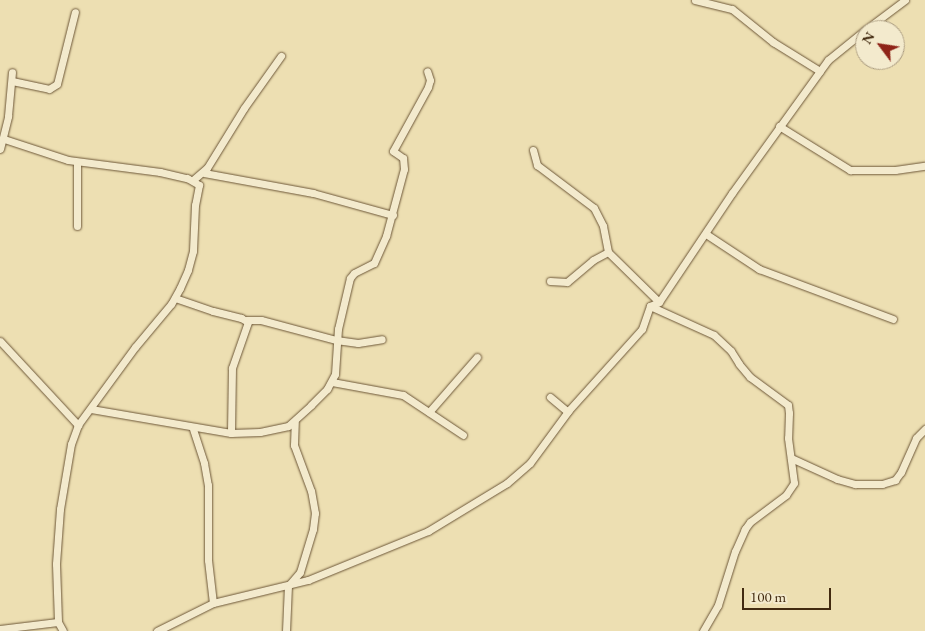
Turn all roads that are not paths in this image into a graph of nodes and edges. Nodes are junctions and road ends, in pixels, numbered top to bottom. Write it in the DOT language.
graph roads {
  1 [pos="695,0"];
  2 [pos="905,0"];
  3 [pos="75,12"];
  4 [pos="878,20"];
  5 [pos="855,38"];
  6 [pos="281,56"];
  7 [pos="427,71"];
  8 [pos="820,71"];
  9 [pos="12,72"];
  10 [pos="12,81"];
  11 [pos="8,116"];
  12 [pos="0,118"];
  13 [pos="779,126"];
  14 [pos="4,139"];
  15 [pos="0,149"];
  16 [pos="533,150"];
  17 [pos="77,162"];
  18 [pos="925,166"];
  19 [pos="204,173"];
  20 [pos="193,180"];
  21 [pos="392,215"];
  22 [pos="77,226"];
  23 [pos="706,234"];
  24 [pos="608,252"];
  25 [pos="550,281"];
  26 [pos="175,298"];
  27 [pos="659,302"];
  28 [pos="650,306"];
  29 [pos="893,319"];
  30 [pos="246,320"];
  31 [pos="382,339"];
  32 [pos="0,340"];
  33 [pos="336,340"];
  34 [pos="477,357"];
  35 [pos="332,382"];
  36 [pos="550,397"];
  37 [pos="91,409"];
  38 [pos="429,412"];
  39 [pos="568,412"];
  40 [pos="295,422"];
  41 [pos="78,425"];
  42 [pos="925,428"];
  43 [pos="193,429"];
  44 [pos="231,433"];
  45 [pos="463,435"];
  46 [pos="791,458"];
  47 [pos="288,586"];
  48 [pos="213,604"];
  49 [pos="58,622"];
  50 [pos="0,628"];
  51 [pos="63,631"];
  52 [pos="158,631"];
  53 [pos="286,631"];
  54 [pos="703,631"];
  1 -- 8 [label="street"];
  2 -- 4 [label="street"];
  3 -- 10 [label="street"];
  5 -- 8 [label="street"];
  6 -- 19 [label="street"];
  7 -- 21 [label="street"];
  8 -- 13 [label="street"];
  9 -- 10 [label="street"];
  10 -- 11 [label="street"];
  11 -- 12 [label="street"];
  11 -- 14 [label="street"];
  13 -- 18 [label="street"];
  13 -- 23 [label="street"];
  14 -- 15 [label="street"];
  14 -- 17 [label="street"];
  16 -- 24 [label="street"];
  17 -- 20 [label="street"];
  17 -- 22 [label="street"];
  19 -- 20 [label="street"];
  19 -- 21 [label="street"];
  20 -- 26 [label="street"];
  21 -- 33 [label="street"];
  23 -- 27 [label="street"];
  23 -- 29 [label="street"];
  24 -- 25 [label="street"];
  24 -- 27 [label="street"];
  26 -- 30 [label="street"];
  26 -- 37 [label="street"];
  27 -- 28 [label="street"];
  28 -- 39 [label="street"];
  28 -- 46 [label="street"];
  30 -- 33 [label="street"];
  30 -- 44 [label="street"];
  31 -- 33 [label="street"];
  32 -- 41 [label="street"];
  33 -- 35 [label="street"];
  34 -- 38 [label="street"];
  35 -- 38 [label="street"];
  35 -- 40 [label="street"];
  36 -- 39 [label="street"];
  37 -- 41 [label="street"];
  37 -- 43 [label="street"];
  38 -- 45 [label="street"];
  39 -- 47 [label="street"];
  40 -- 44 [label="street"];
  40 -- 47 [label="street"];
  41 -- 49 [label="street"];
  42 -- 46 [label="street"];
  43 -- 44 [label="street"];
  43 -- 48 [label="street"];
  46 -- 54 [label="street"];
  47 -- 48 [label="street"];
  47 -- 53 [label="street"];
  48 -- 52 [label="street"];
  49 -- 50 [label="street"];
  49 -- 51 [label="street"];
}
